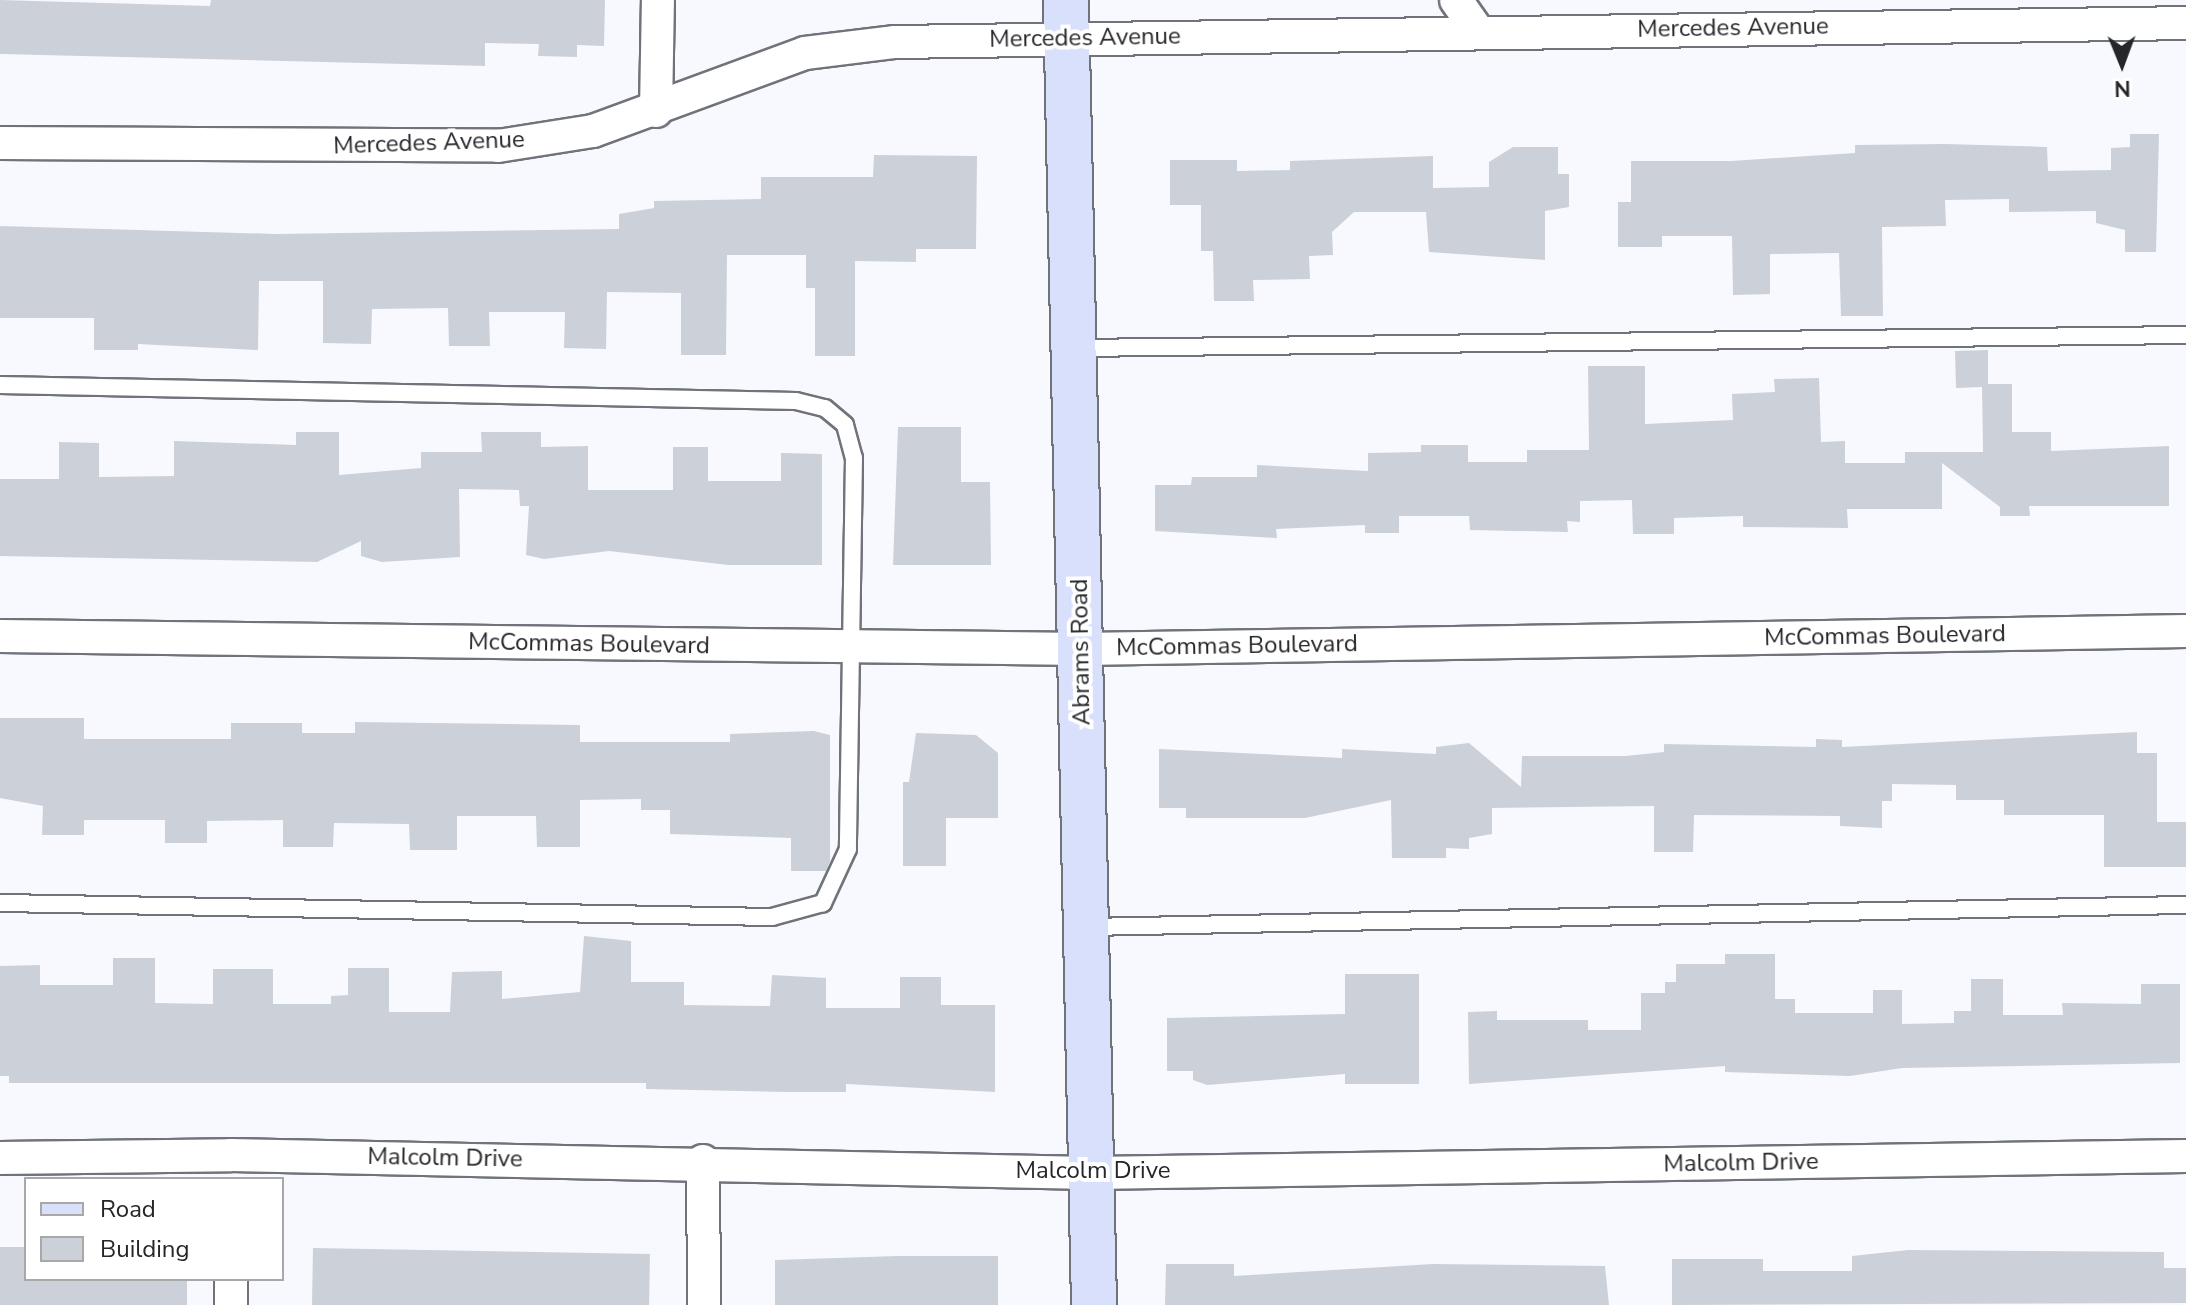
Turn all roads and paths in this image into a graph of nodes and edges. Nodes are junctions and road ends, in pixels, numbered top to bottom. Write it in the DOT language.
graph roads {
  1 [pos="658,0"];
  2 [pos="1456,0"];
  3 [pos="1066,19"];
  4 [pos="2186,23"];
  5 [pos="1478,31"];
  6 [pos="656,111"];
  7 [pos="0,143"];
  8 [pos="2186,335"];
  9 [pos="1074,348"];
  10 [pos="0,385"];
  11 [pos="2186,631"];
  12 [pos="0,636"];
  13 [pos="852,647"];
  14 [pos="1082,649"];
  15 [pos="0,903"];
  16 [pos="2186,905"];
  17 [pos="1085,927"];
  18 [pos="2186,1156"];
  19 [pos="0,1158"];
  20 [pos="703,1161"];
  21 [pos="231,1167"];
  22 [pos="1092,1173"];
  23 [pos="231,1281"];
  24 [pos="231,1305"];
  25 [pos="704,1305"];
  26 [pos="1094,1305"];
  1 -- 6 [label="street"];
  2 -- 5 [label="street"];
  3 -- 5 [label="street, Mercedes Avenue"];
  3 -- 6 [label="street, Mercedes Avenue"];
  3 -- 9 [label="main road, Abrams Road"];
  4 -- 5 [label="street, Mercedes Avenue"];
  6 -- 7 [label="street, Mercedes Avenue"];
  8 -- 9 [label="lane"];
  9 -- 14 [label="main road, Abrams Road"];
  10 -- 13 [label="lane"];
  11 -- 14 [label="street, McCommas Boulevard"];
  12 -- 13 [label="street, McCommas Boulevard"];
  13 -- 14 [label="street, McCommas Boulevard"];
  13 -- 15 [label="lane"];
  14 -- 17 [label="main road, Abrams Road"];
  16 -- 17 [label="lane"];
  17 -- 22 [label="main road, Abrams Road"];
  18 -- 22 [label="street, Malcolm Drive"];
  19 -- 21 [label="street, Malcolm Drive"];
  20 -- 21 [label="street, Malcolm Drive"];
  20 -- 22 [label="street, Malcolm Drive"];
  20 -- 25 [label="street"];
  22 -- 26 [label="main road, Abrams Road"];
  23 -- 24 [label="street"];
}
